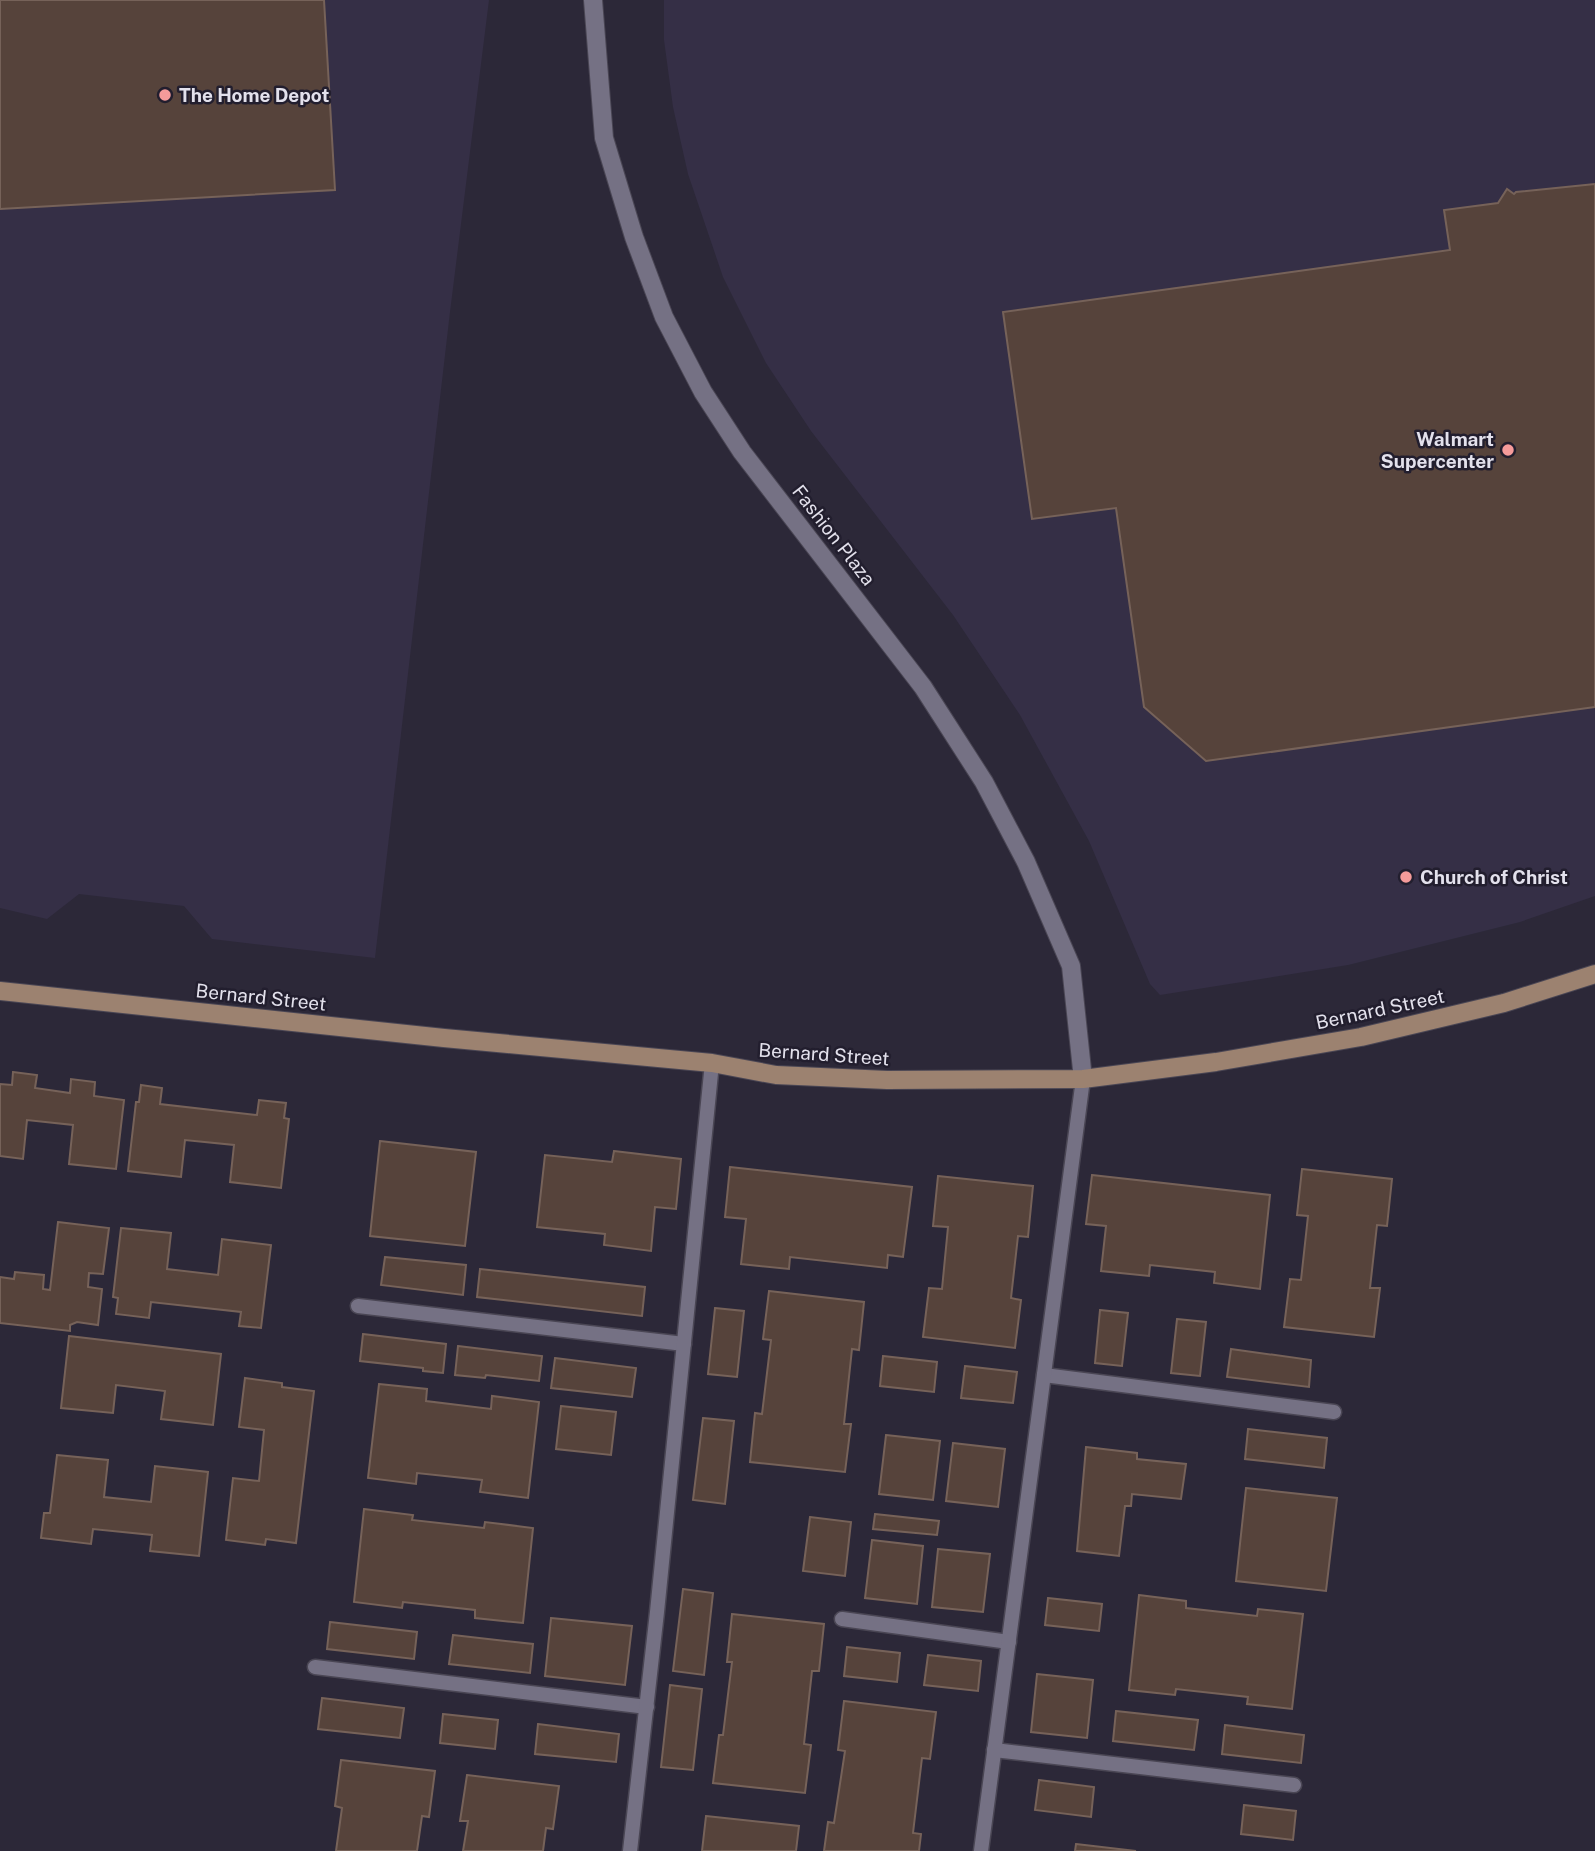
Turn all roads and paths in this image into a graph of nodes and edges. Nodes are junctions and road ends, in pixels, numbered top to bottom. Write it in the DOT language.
graph roads {
  1 [pos="593,0"];
  2 [pos="1595,974"];
  3 [pos="0,990"];
  4 [pos="712,1063"];
  5 [pos="1083,1079"];
  6 [pos="358,1306"];
  7 [pos="684,1345"];
  8 [pos="1044,1375"];
  9 [pos="1334,1412"];
  10 [pos="842,1619"];
  11 [pos="1009,1642"];
  12 [pos="315,1667"];
  13 [pos="647,1707"];
  14 [pos="994,1750"];
  15 [pos="1294,1785"];
  16 [pos="630,1851"];
  17 [pos="981,1851"];
  1 -- 5 [label="street, Fashion Plaza"];
  2 -- 5 [label="street, Bernard Street"];
  3 -- 4 [label="street, Bernard Street"];
  4 -- 5 [label="street, Bernard Street"];
  4 -- 7 [label="lane"];
  5 -- 8 [label="lane"];
  6 -- 7 [label="lane"];
  7 -- 13 [label="lane"];
  8 -- 9 [label="lane"];
  8 -- 11 [label="lane"];
  10 -- 11 [label="lane"];
  11 -- 14 [label="lane"];
  12 -- 13 [label="lane"];
  13 -- 16 [label="lane"];
  14 -- 15 [label="lane"];
  14 -- 17 [label="lane"];
}
